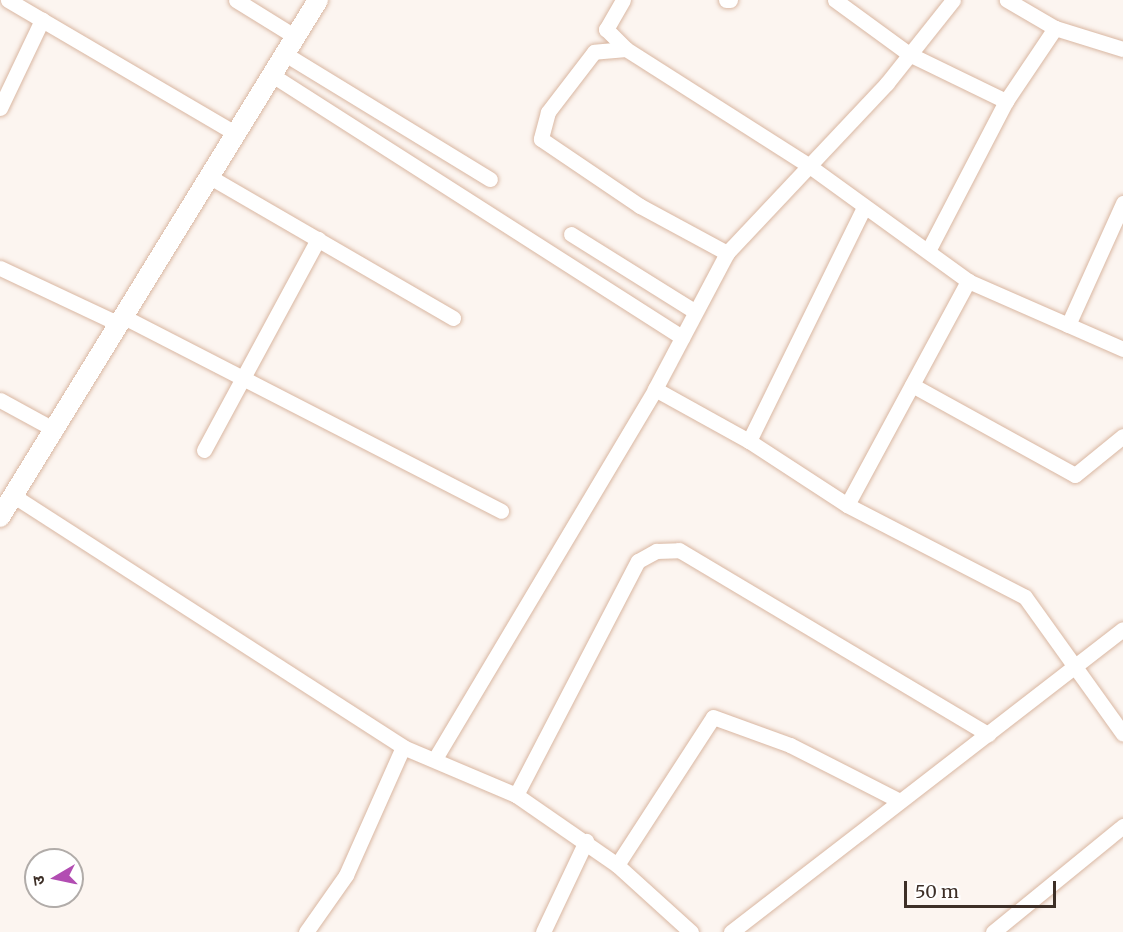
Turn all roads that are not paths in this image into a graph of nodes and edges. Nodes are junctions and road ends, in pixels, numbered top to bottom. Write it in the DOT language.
graph roads {
  1 [pos="8,0"];
  2 [pos="236,0"];
  3 [pos="318,0"];
  4 [pos="623,0"];
  5 [pos="835,0"];
  6 [pos="953,0"];
  7 [pos="1007,0"];
  8 [pos="42,20"];
  9 [pos="1055,28"];
  10 [pos="296,37"];
  11 [pos="626,49"];
  12 [pos="1123,49"];
  13 [pos="285,54"];
  14 [pos="909,54"];
  15 [pos="273,75"];
  16 [pos="1006,101"];
  17 [pos="0,108"];
  18 [pos="236,134"];
  19 [pos="808,165"];
  20 [pos="210,177"];
  21 [pos="490,179"];
  22 [pos="1123,203"];
  23 [pos="863,209"];
  24 [pos="571,234"];
  25 [pos="318,239"];
  26 [pos="929,249"];
  27 [pos="727,253"];
  28 [pos="0,268"];
  29 [pos="968,281"];
  30 [pos="694,311"];
  31 [pos="453,318"];
  32 [pos="122,320"];
  33 [pos="1068,325"];
  34 [pos="682,337"];
  35 [pos="1123,349"];
  36 [pos="243,378"];
  37 [pos="912,385"];
  38 [pos="655,389"];
  39 [pos="0,400"];
  40 [pos="55,430"];
  41 [pos="1123,436"];
  42 [pos="748,441"];
  43 [pos="204,450"];
  44 [pos="14,496"];
  45 [pos="847,505"];
  46 [pos="501,510"];
  47 [pos="0,517"];
  48 [pos="1123,628"];
  49 [pos="1074,667"];
  50 [pos="988,734"];
  51 [pos="1123,734"];
  52 [pos="403,747"];
  53 [pos="436,757"];
  54 [pos="516,795"];
  55 [pos="900,801"];
  56 [pos="1123,826"];
  57 [pos="586,841"];
  58 [pos="617,865"];
  59 [pos="306,932"];
  60 [pos="543,932"];
  61 [pos="691,932"];
  62 [pos="731,932"];
  63 [pos="993,932"];
  1 -- 8 [label="street"];
  2 -- 10 [label="street"];
  3 -- 10 [label="street"];
  4 -- 11 [label="street"];
  5 -- 14 [label="street"];
  6 -- 14 [label="street"];
  7 -- 9 [label="street"];
  8 -- 17 [label="street"];
  8 -- 18 [label="street"];
  9 -- 12 [label="street"];
  9 -- 16 [label="street"];
  10 -- 13 [label="street"];
  11 -- 19 [label="street"];
  11 -- 27 [label="street"];
  13 -- 15 [label="street"];
  13 -- 21 [label="street"];
  14 -- 16 [label="street"];
  14 -- 19 [label="street"];
  15 -- 18 [label="street"];
  15 -- 34 [label="street"];
  16 -- 26 [label="street"];
  18 -- 20 [label="street"];
  19 -- 23 [label="street"];
  19 -- 27 [label="street"];
  20 -- 25 [label="street"];
  20 -- 32 [label="street"];
  22 -- 33 [label="street"];
  23 -- 26 [label="street"];
  23 -- 42 [label="street"];
  24 -- 30 [label="street"];
  25 -- 31 [label="street"];
  25 -- 36 [label="street"];
  26 -- 29 [label="street"];
  27 -- 30 [label="street"];
  28 -- 32 [label="street"];
  29 -- 33 [label="street"];
  29 -- 37 [label="street"];
  30 -- 34 [label="street"];
  32 -- 36 [label="street"];
  32 -- 40 [label="street"];
  33 -- 35 [label="street"];
  34 -- 38 [label="street"];
  36 -- 43 [label="street"];
  36 -- 46 [label="street"];
  37 -- 41 [label="street"];
  37 -- 45 [label="street"];
  38 -- 42 [label="street"];
  38 -- 53 [label="street"];
  39 -- 40 [label="street"];
  40 -- 44 [label="street"];
  42 -- 45 [label="street"];
  44 -- 47 [label="street"];
  44 -- 52 [label="street"];
  45 -- 49 [label="street"];
  48 -- 49 [label="street"];
  49 -- 50 [label="street"];
  49 -- 51 [label="street"];
  50 -- 54 [label="street"];
  50 -- 55 [label="street"];
  52 -- 53 [label="street"];
  52 -- 59 [label="street"];
  53 -- 54 [label="street"];
  54 -- 57 [label="street"];
  55 -- 58 [label="street"];
  55 -- 62 [label="street"];
  56 -- 63 [label="street"];
  57 -- 58 [label="street"];
  57 -- 60 [label="street"];
  58 -- 61 [label="street"];
}
